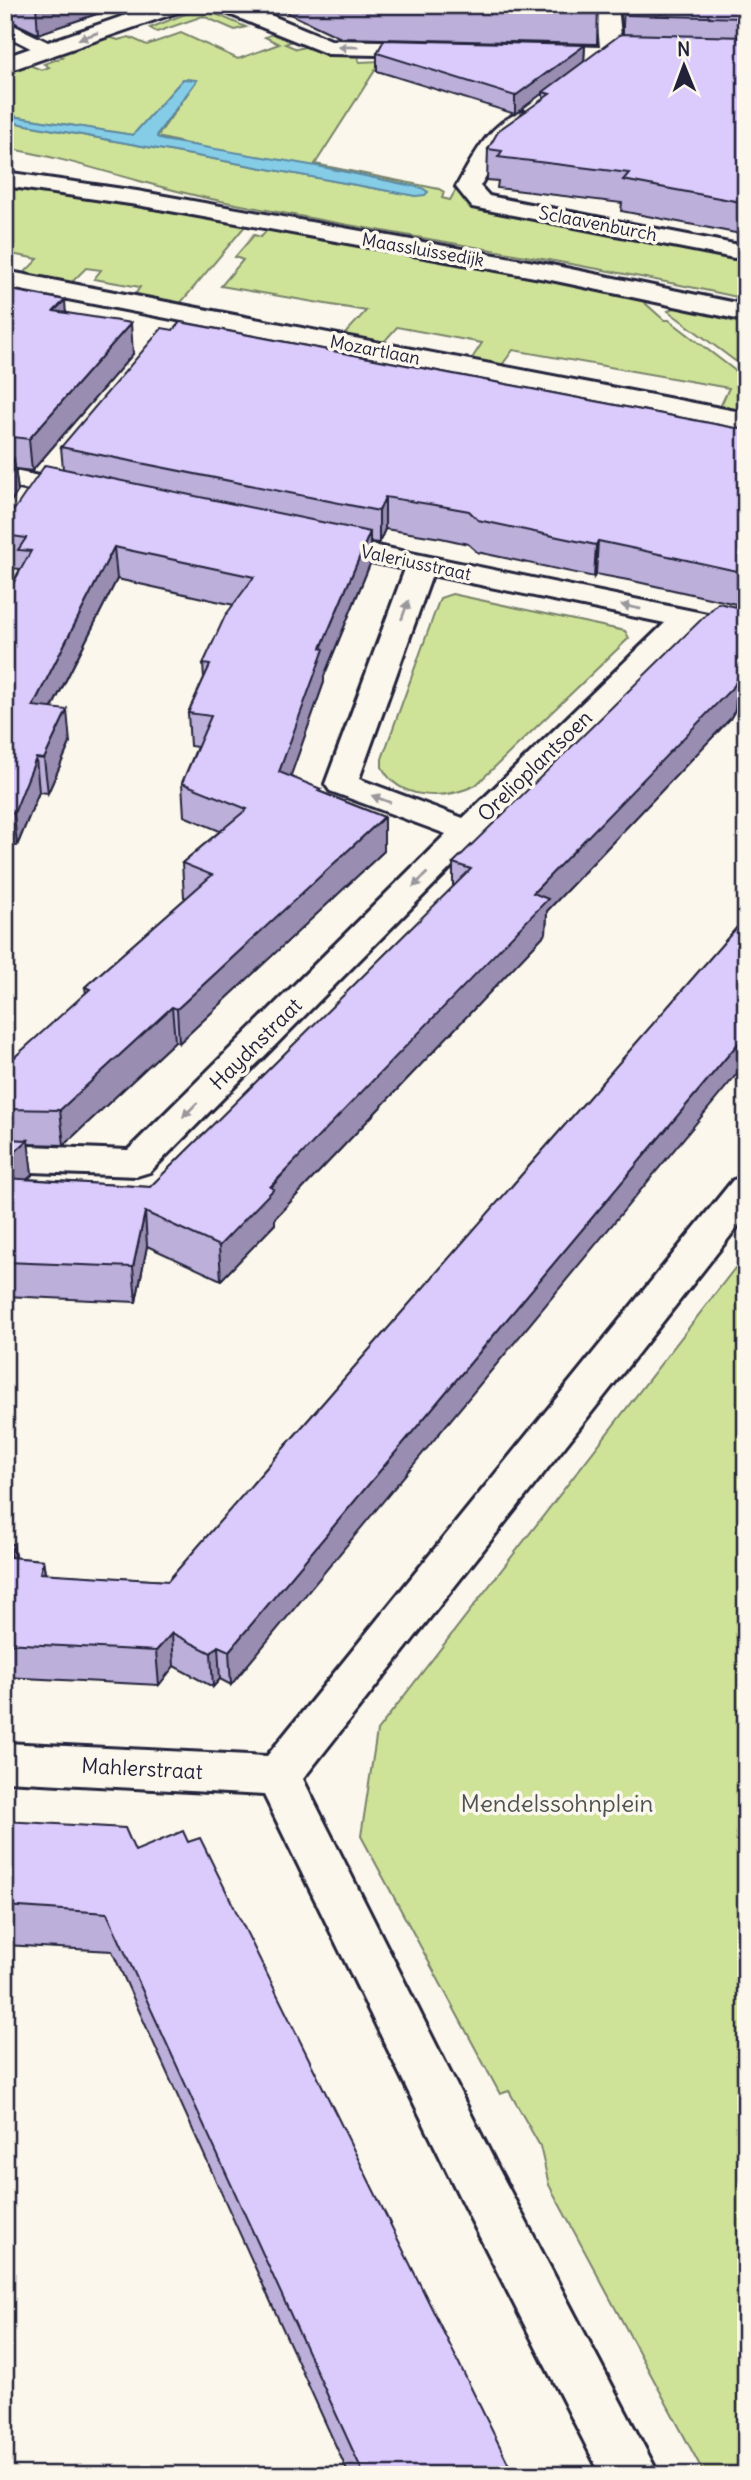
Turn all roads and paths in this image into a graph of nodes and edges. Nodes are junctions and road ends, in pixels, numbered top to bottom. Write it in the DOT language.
graph roads {
  1 [pos="176,5"];
  2 [pos="227,5"];
  3 [pos="607,12"];
  4 [pos="5,27"];
  5 [pos="49,50"];
  6 [pos="451,50"];
  7 [pos="506,51"];
  8 [pos="612,54"];
  9 [pos="746,57"];
  10 [pos="5,65"];
  11 [pos="592,72"];
  12 [pos="541,108"];
  13 [pos="5,161"];
  14 [pos="5,179"];
  15 [pos="99,191"];
  16 [pos="742,247"];
  17 [pos="5,279"];
  18 [pos="746,313"];
  19 [pos="185,314"];
  20 [pos="167,335"];
  21 [pos="746,421"];
  22 [pos="5,477"];
  23 [pos="108,499"];
  24 [pos="299,539"];
  25 [pos="421,565"];
  26 [pos="686,619"];
  27 [pos="746,631"];
  28 [pos="468,831"];
  29 [pos="5,1158"];
  30 [pos="746,1189"];
  31 [pos="5,1762"];
  32 [pos="278,1776"];
  33 [pos="631,2475"];
  1 -- 5 [label="street, one-way"];
  6 -- 2 [label="street, one-way"];
  3 -- 8 [label="street"];
  4 -- 5 [label="lane"];
  5 -- 10 [label="street"];
  7 -- 8 [label="street"];
  8 -- 9 [label="street"];
  8 -- 11 [label="street"];
  12 -- 16 [label="street, Sclaavenburch"];
  13 -- 15 [label="street, Maassluissedijk"];
  14 -- 15 [label="street, Maassluissedijk"];
  15 -- 18 [label="street, Maassluissedijk"];
  17 -- 19 [label="street, Mozartlaan"];
  19 -- 20 [label="street"];
  19 -- 21 [label="street, Mozartlaan"];
  22 -- 23 [label="street"];
  24 -- 25 [label="street, Valeriusstraat"];
  26 -- 25 [label="street, Valeriusstraat, one-way"];
  28 -- 25 [label="street, Orelioplantsoen, one-way"];
  26 -- 27 [label="street, Valeriusstraat"];
  26 -- 28 [label="street, Orelioplantsoen"];
  28 -- 29 [label="street, Haydnstraat, one-way"];
  30 -- 32 [label="street"];
  31 -- 32 [label="street, Mahlerstraat"];
  32 -- 33 [label="street"];
}
